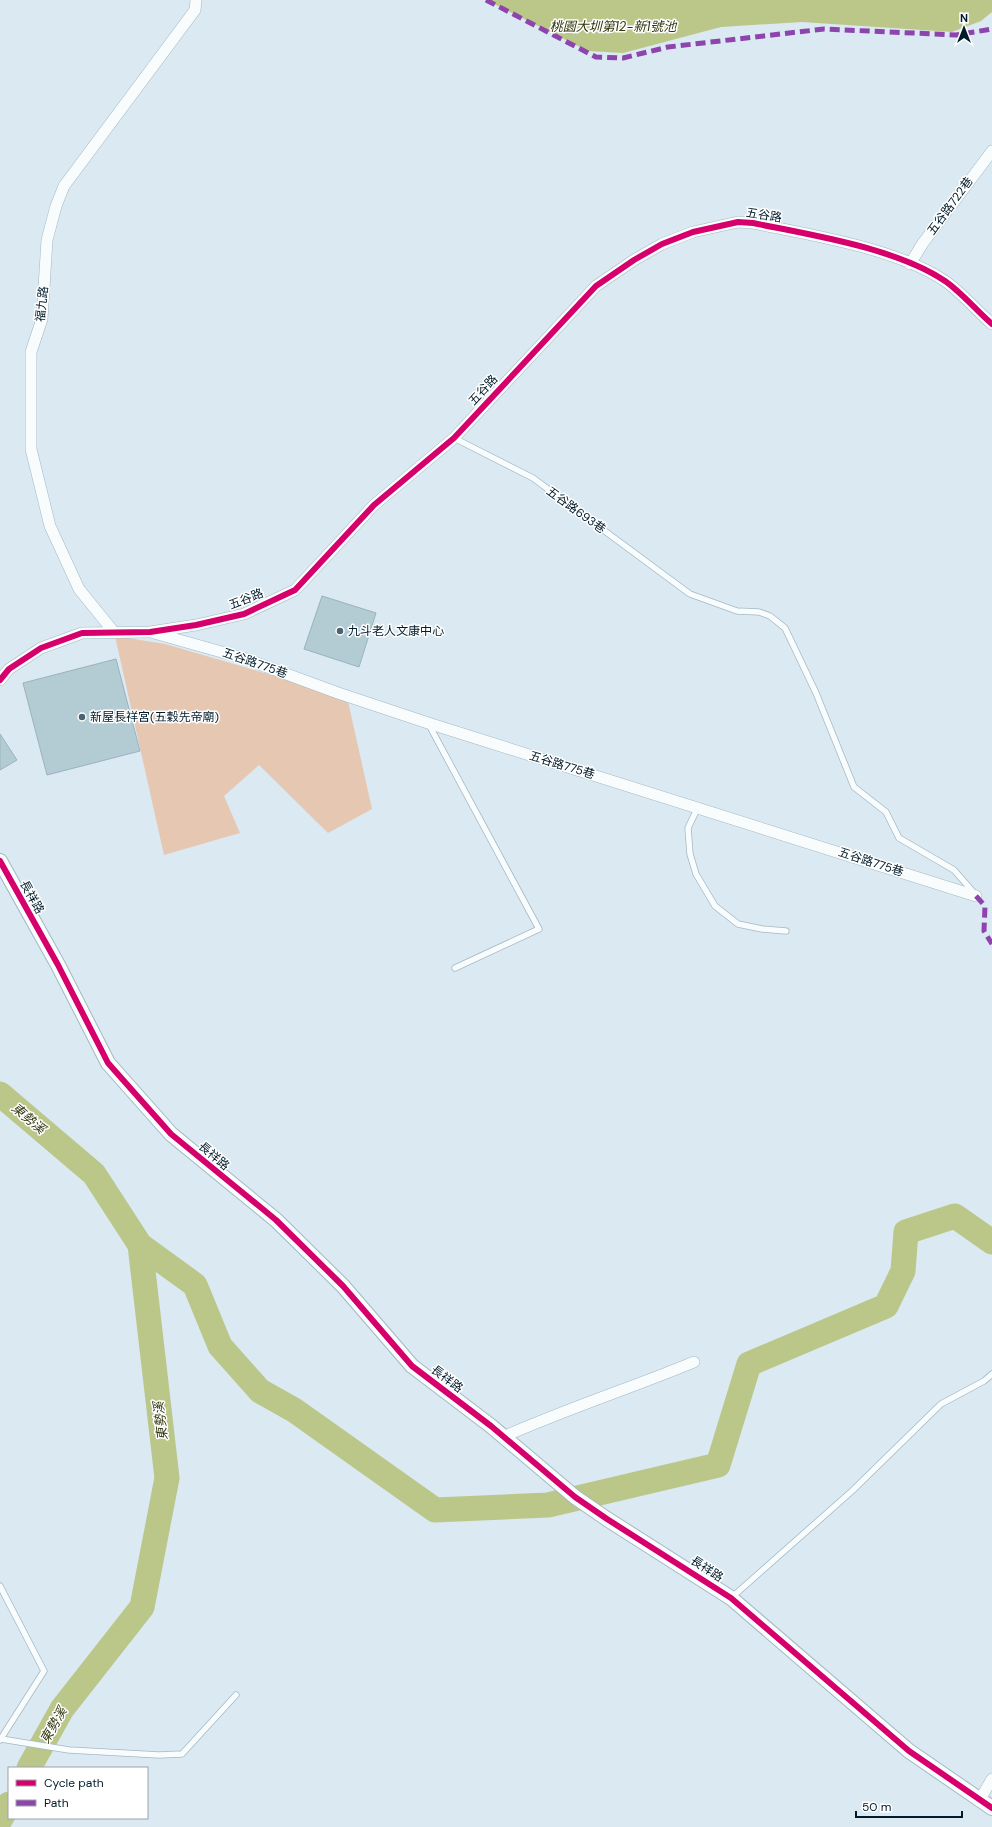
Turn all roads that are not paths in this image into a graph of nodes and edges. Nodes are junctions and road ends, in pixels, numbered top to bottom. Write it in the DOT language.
graph roads {
  1 [pos="196,0"];
  2 [pos="992,151"];
  3 [pos="910,264"];
  4 [pos="992,324"];
  5 [pos="454,438"];
  6 [pos="113,631"];
  7 [pos="150,632"];
  8 [pos="0,680"];
  9 [pos="428,723"];
  10 [pos="698,807"];
  11 [pos="0,860"];
  12 [pos="976,896"];
  13 [pos="786,931"];
  14 [pos="456,968"];
  15 [pos="694,1362"];
  16 [pos="992,1374"];
  17 [pos="504,1437"];
  18 [pos="0,1586"];
  19 [pos="731,1598"];
  20 [pos="236,1695"];
  21 [pos="0,1739"];
  22 [pos="992,1780"];
  23 [pos="979,1801"];
  24 [pos="992,1808"];
  1 -- 6 [label="street, 福九路"];
  2 -- 3 [label="street, 五谷路722巷"];
  3 -- 4 [label="street, 五谷路"];
  3 -- 5 [label="street, 五谷路"];
  5 -- 7 [label="street, 五谷路"];
  5 -- 12 [label="lane, 五谷路693巷"];
  6 -- 7 [label="street, 五谷路"];
  6 -- 8 [label="street, 五谷路"];
  7 -- 9 [label="street, 五谷路775巷"];
  9 -- 10 [label="street, 五谷路775巷"];
  9 -- 14 [label="lane"];
  10 -- 12 [label="street, 五谷路775巷"];
  10 -- 13 [label="lane"];
  11 -- 17 [label="street, 長祥路"];
  15 -- 17 [label="street"];
  16 -- 19 [label="lane"];
  17 -- 19 [label="street, 長祥路"];
  18 -- 21 [label="lane"];
  19 -- 23 [label="street, 長祥路"];
  20 -- 21 [label="lane"];
  22 -- 23 [label="street"];
  23 -- 24 [label="street, 長祥路"];
}
